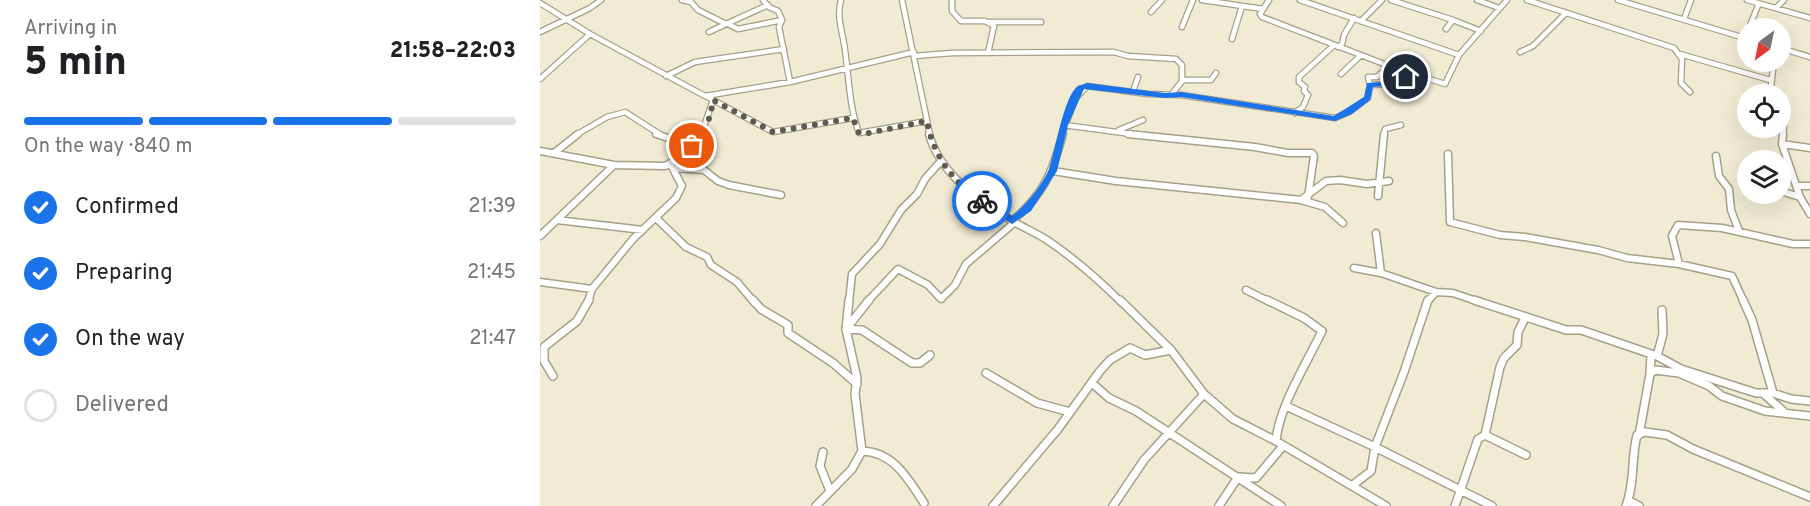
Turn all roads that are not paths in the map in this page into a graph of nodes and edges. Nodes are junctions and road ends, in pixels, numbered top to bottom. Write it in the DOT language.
graph roads {
  1 [pos="601,0"];
  2 [pos="682,0"];
  3 [pos="763,0"];
  4 [pos="841,0"];
  5 [pos="902,0"];
  6 [pos="952,0"];
  7 [pos="1162,0"];
  8 [pos="1193,0"];
  9 [pos="1202,0"];
  10 [pos="1269,0"];
  11 [pos="1300,0"];
  12 [pos="1320,0"];
  13 [pos="1382,0"];
  14 [pos="1391,0"];
  15 [pos="1477,0"];
  16 [pos="1507,0"];
  17 [pos="1527,0"];
  18 [pos="1556,0"];
  19 [pos="1618,0"];
  20 [pos="1691,0"];
  21 [pos="1747,0"];
  22 [pos="1784,0"];
  23 [pos="1627,1"];
  24 [pos="540,3"];
  25 [pos="1758,3"];
  26 [pos="768,5"];
  27 [pos="1317,5"];
  28 [pos="1242,6"];
  29 [pos="1499,8"];
  30 [pos="1550,8"];
  31 [pos="1776,8"];
  32 [pos="1263,9"];
  33 [pos="1151,12"];
  34 [pos="1566,13"];
  35 [pos="567,18"];
  36 [pos="1354,18"];
  37 [pos="1753,18"];
  38 [pos="1810,18"];
  39 [pos="1684,19"];
  40 [pos="782,20"];
  41 [pos="1453,20"];
  42 [pos="1360,21"];
  43 [pos="990,22"];
  44 [pos="1041,22"];
  45 [pos="727,24"];
  46 [pos="1182,27"];
  47 [pos="1446,29"];
  48 [pos="1481,31"];
  49 [pos="540,32"];
  50 [pos="709,32"];
  51 [pos="590,34"];
  52 [pos="1737,36"];
  53 [pos="1232,39"];
  54 [pos="1335,46"];
  55 [pos="784,49"];
  56 [pos="1791,51"];
  57 [pos="1520,52"];
  58 [pos="988,53"];
  59 [pos="914,54"];
  60 [pos="1680,54"];
  61 [pos="1361,55"];
  62 [pos="1459,55"];
  63 [pos="1810,56"];
  64 [pos="1389,66"];
  65 [pos="846,68"];
  66 [pos="1772,72"];
  67 [pos="1216,73"];
  68 [pos="1410,73"];
  69 [pos="1341,74"];
  70 [pos="666,76"];
  71 [pos="1138,77"];
  72 [pos="540,79"];
  73 [pos="1182,80"];
  74 [pos="1770,80"];
  75 [pos="790,82"];
  76 [pos="1770,84"];
  77 [pos="1370,85"];
  78 [pos="740,91"];
  79 [pos="1133,91"];
  80 [pos="1690,92"];
  81 [pos="1171,95"];
  82 [pos="705,96"];
  83 [pos="713,100"];
  84 [pos="1295,113"];
  85 [pos="853,118"];
  86 [pos="1143,120"];
  87 [pos="927,121"];
  88 [pos="1064,125"];
  89 [pos="1401,125"];
  90 [pos="1111,131"];
  91 [pos="1783,138"];
  92 [pos="1782,144"];
  93 [pos="692,146"];
  94 [pos="1810,148"];
  95 [pos="540,151"];
  96 [pos="554,153"];
  97 [pos="1448,154"];
  98 [pos="1716,156"];
  99 [pos="941,161"];
  100 [pos="614,165"];
  101 [pos="672,166"];
  102 [pos="1053,171"];
  103 [pos="1389,181"];
  104 [pos="1380,182"];
  105 [pos="1797,186"];
  106 [pos="1810,186"];
  107 [pos="1791,194"];
  108 [pos="781,195"];
  109 [pos="1378,196"];
  110 [pos="1308,197"];
  111 [pos="1800,197"];
  112 [pos="1301,200"];
  113 [pos="1810,214"];
  114 [pos="656,218"];
  115 [pos="557,220"];
  116 [pos="1014,222"];
  117 [pos="1343,224"];
  118 [pos="643,230"];
  119 [pos="1739,231"];
  120 [pos="1376,233"];
  121 [pos="540,236"];
  122 [pos="1810,244"];
  123 [pos="1680,264"];
  124 [pos="1354,268"];
  125 [pos="1381,273"];
  126 [pos="540,282"];
  127 [pos="592,289"];
  128 [pos="1246,290"];
  129 [pos="1436,292"];
  130 [pos="1662,310"];
  131 [pos="1525,318"];
  132 [pos="846,329"];
  133 [pos="1171,350"];
  134 [pos="930,356"];
  135 [pos="1654,356"];
  136 [pos="986,373"];
  137 [pos="1650,374"];
  138 [pos="553,376"];
  139 [pos="1092,383"];
  140 [pos="857,384"];
  141 [pos="1204,394"];
  142 [pos="1769,394"];
  143 [pos="1810,401"];
  144 [pos="1286,406"];
  145 [pos="1070,412"];
  146 [pos="1783,412"];
  147 [pos="1810,416"];
  148 [pos="1169,434"];
  149 [pos="1485,435"];
  150 [pos="1639,435"];
  151 [pos="1276,441"];
  152 [pos="1283,446"];
  153 [pos="1375,447"];
  154 [pos="862,451"];
  155 [pos="823,453"];
  156 [pos="1526,455"];
  157 [pos="1238,477"];
  158 [pos="1353,485"];
  159 [pos="1462,490"];
  160 [pos="830,491"];
  161 [pos="1810,497"];
  162 [pos="924,503"];
  163 [pos="1628,503"];
  164 [pos="816,506"];
  165 [pos="993,506"];
  166 [pos="1113,506"];
  167 [pos="1219,506"];
  168 [pos="1281,506"];
  169 [pos="1386,506"];
  170 [pos="1455,506"];
  171 [pos="1492,506"];
  172 [pos="1639,506"];
  1 -- 35 [label="street"];
  2 -- 45 [label="street"];
  3 -- 26 [label="street"];
  4 -- 65 [label="street"];
  5 -- 59 [label="street"];
  6 -- 43 [label="street"];
  7 -- 33 [label="street"];
  8 -- 46 [label="street"];
  9 -- 28 [label="street"];
  10 -- 32 [label="street"];
  11 -- 27 [label="street"];
  12 -- 27 [label="street"];
  13 -- 42 [label="street"];
  14 -- 41 [label="street"];
  15 -- 29 [label="street"];
  16 -- 29 [label="street"];
  17 -- 30 [label="street"];
  18 -- 30 [label="street"];
  19 -- 23 [label="street"];
  20 -- 39 [label="street"];
  21 -- 25 [label="street"];
  22 -- 31 [label="street"];
  23 -- 39 [label="street"];
  24 -- 35 [label="street"];
  25 -- 31 [label="street"];
  25 -- 37 [label="street"];
  26 -- 40 [label="street"];
  26 -- 45 [label="street"];
  27 -- 36 [label="street"];
  28 -- 32 [label="street"];
  28 -- 53 [label="street"];
  29 -- 48 [label="street"];
  30 -- 34 [label="street"];
  31 -- 38 [label="street"];
  32 -- 54 [label="street"];
  34 -- 57 [label="street"];
  34 -- 60 [label="street"];
  35 -- 49 [label="street"];
  35 -- 51 [label="street"];
  36 -- 42 [label="street"];
  36 -- 54 [label="street"];
  39 -- 52 [label="street"];
  40 -- 45 [label="street"];
  40 -- 55 [label="street"];
  41 -- 47 [label="street"];
  41 -- 48 [label="street"];
  42 -- 62 [label="street"];
  43 -- 44 [label="street"];
  43 -- 58 [label="street"];
  45 -- 50 [label="street"];
  48 -- 62 [label="street"];
  51 -- 70 [label="street"];
  51 -- 72 [label="street"];
  54 -- 61 [label="street"];
  54 -- 84 [label="street"];
  55 -- 70 [label="street"];
  55 -- 75 [label="street"];
  56 -- 63 [label="street"];
  58 -- 59 [label="street"];
  58 -- 73 [label="street"];
  59 -- 65 [label="street"];
  59 -- 87 [label="street"];
  60 -- 74 [label="street"];
  60 -- 80 [label="street"];
  61 -- 64 [label="street"];
  61 -- 69 [label="street"];
  62 -- 68 [label="street"];
  64 -- 68 [label="street"];
  64 -- 77 [label="street"];
  65 -- 75 [label="street"];
  65 -- 85 [label="street"];
  66 -- 74 [label="street"];
  67 -- 73 [label="street"];
  68 -- 77 [label="street"];
  70 -- 82 [label="street"];
  71 -- 79 [label="street"];
  73 -- 81 [label="street"];
  74 -- 76 [label="street"];
  75 -- 78 [label="street"];
  77 -- 84 [label="street"];
  78 -- 82 [label="street"];
  78 -- 83 [label="street"];
  79 -- 81 [label="street"];
  79 -- 88 [label="street"];
  81 -- 84 [label="street"];
  82 -- 83 [label="street"];
  83 -- 85 [label="street"];
  83 -- 93 [label="street"];
  85 -- 87 [label="street"];
  86 -- 90 [label="street"];
  87 -- 99 [label="street"];
  88 -- 90 [label="street"];
  88 -- 102 [label="street"];
  89 -- 104 [label="street"];
  90 -- 110 [label="street"];
  91 -- 92 [label="street"];
  92 -- 94 [label="street"];
  92 -- 105 [label="street"];
  93 -- 96 [label="street"];
  93 -- 101 [label="street"];
  95 -- 96 [label="street"];
  96 -- 100 [label="street"];
  97 -- 123 [label="street"];
  98 -- 119 [label="street"];
  99 -- 116 [label="street"];
  99 -- 132 [label="street"];
  100 -- 101 [label="street"];
  100 -- 115 [label="street"];
  101 -- 108 [label="street"];
  101 -- 114 [label="street"];
  102 -- 112 [label="street"];
  102 -- 116 [label="street"];
  103 -- 104 [label="street"];
  104 -- 109 [label="street"];
  104 -- 110 [label="street"];
  105 -- 106 [label="street"];
  105 -- 111 [label="street"];
  107 -- 111 [label="street"];
  110 -- 112 [label="street"];
  111 -- 113 [label="street"];
  112 -- 117 [label="street"];
  114 -- 118 [label="street"];
  114 -- 140 [label="street"];
  115 -- 118 [label="street"];
  115 -- 121 [label="street"];
  116 -- 132 [label="street"];
  116 -- 133 [label="street"];
  118 -- 127 [label="street"];
  119 -- 122 [label="street"];
  119 -- 123 [label="street"];
  120 -- 125 [label="street"];
  123 -- 142 [label="street"];
  124 -- 125 [label="street"];
  125 -- 129 [label="street"];
  126 -- 127 [label="street"];
  127 -- 138 [label="street"];
  128 -- 144 [label="street"];
  129 -- 131 [label="street"];
  129 -- 153 [label="street"];
  130 -- 135 [label="street"];
  131 -- 135 [label="street"];
  131 -- 149 [label="street"];
  132 -- 134 [label="street"];
  132 -- 140 [label="street"];
  133 -- 139 [label="street"];
  133 -- 141 [label="street"];
  135 -- 137 [label="street"];
  135 -- 142 [label="street"];
  136 -- 145 [label="street"];
  137 -- 146 [label="street"];
  137 -- 150 [label="street"];
  139 -- 145 [label="street"];
  139 -- 148 [label="street"];
  140 -- 154 [label="street"];
  141 -- 148 [label="street"];
  141 -- 151 [label="street"];
  142 -- 143 [label="street"];
  142 -- 146 [label="street"];
  144 -- 151 [label="street"];
  144 -- 153 [label="street"];
  145 -- 165 [label="street"];
  146 -- 147 [label="street"];
  148 -- 157 [label="street"];
  148 -- 166 [label="street"];
  149 -- 156 [label="street"];
  149 -- 159 [label="street"];
  150 -- 161 [label="street"];
  150 -- 163 [label="street"];
  151 -- 152 [label="street"];
  152 -- 157 [label="street"];
  152 -- 158 [label="street"];
  153 -- 158 [label="street"];
  153 -- 159 [label="street"];
  154 -- 160 [label="street"];
  154 -- 162 [label="street"];
  155 -- 160 [label="street"];
  157 -- 167 [label="street"];
  157 -- 168 [label="street"];
  158 -- 169 [label="street"];
  159 -- 170 [label="street"];
  159 -- 171 [label="street"];
  160 -- 164 [label="street"];
  163 -- 172 [label="street"];
}
